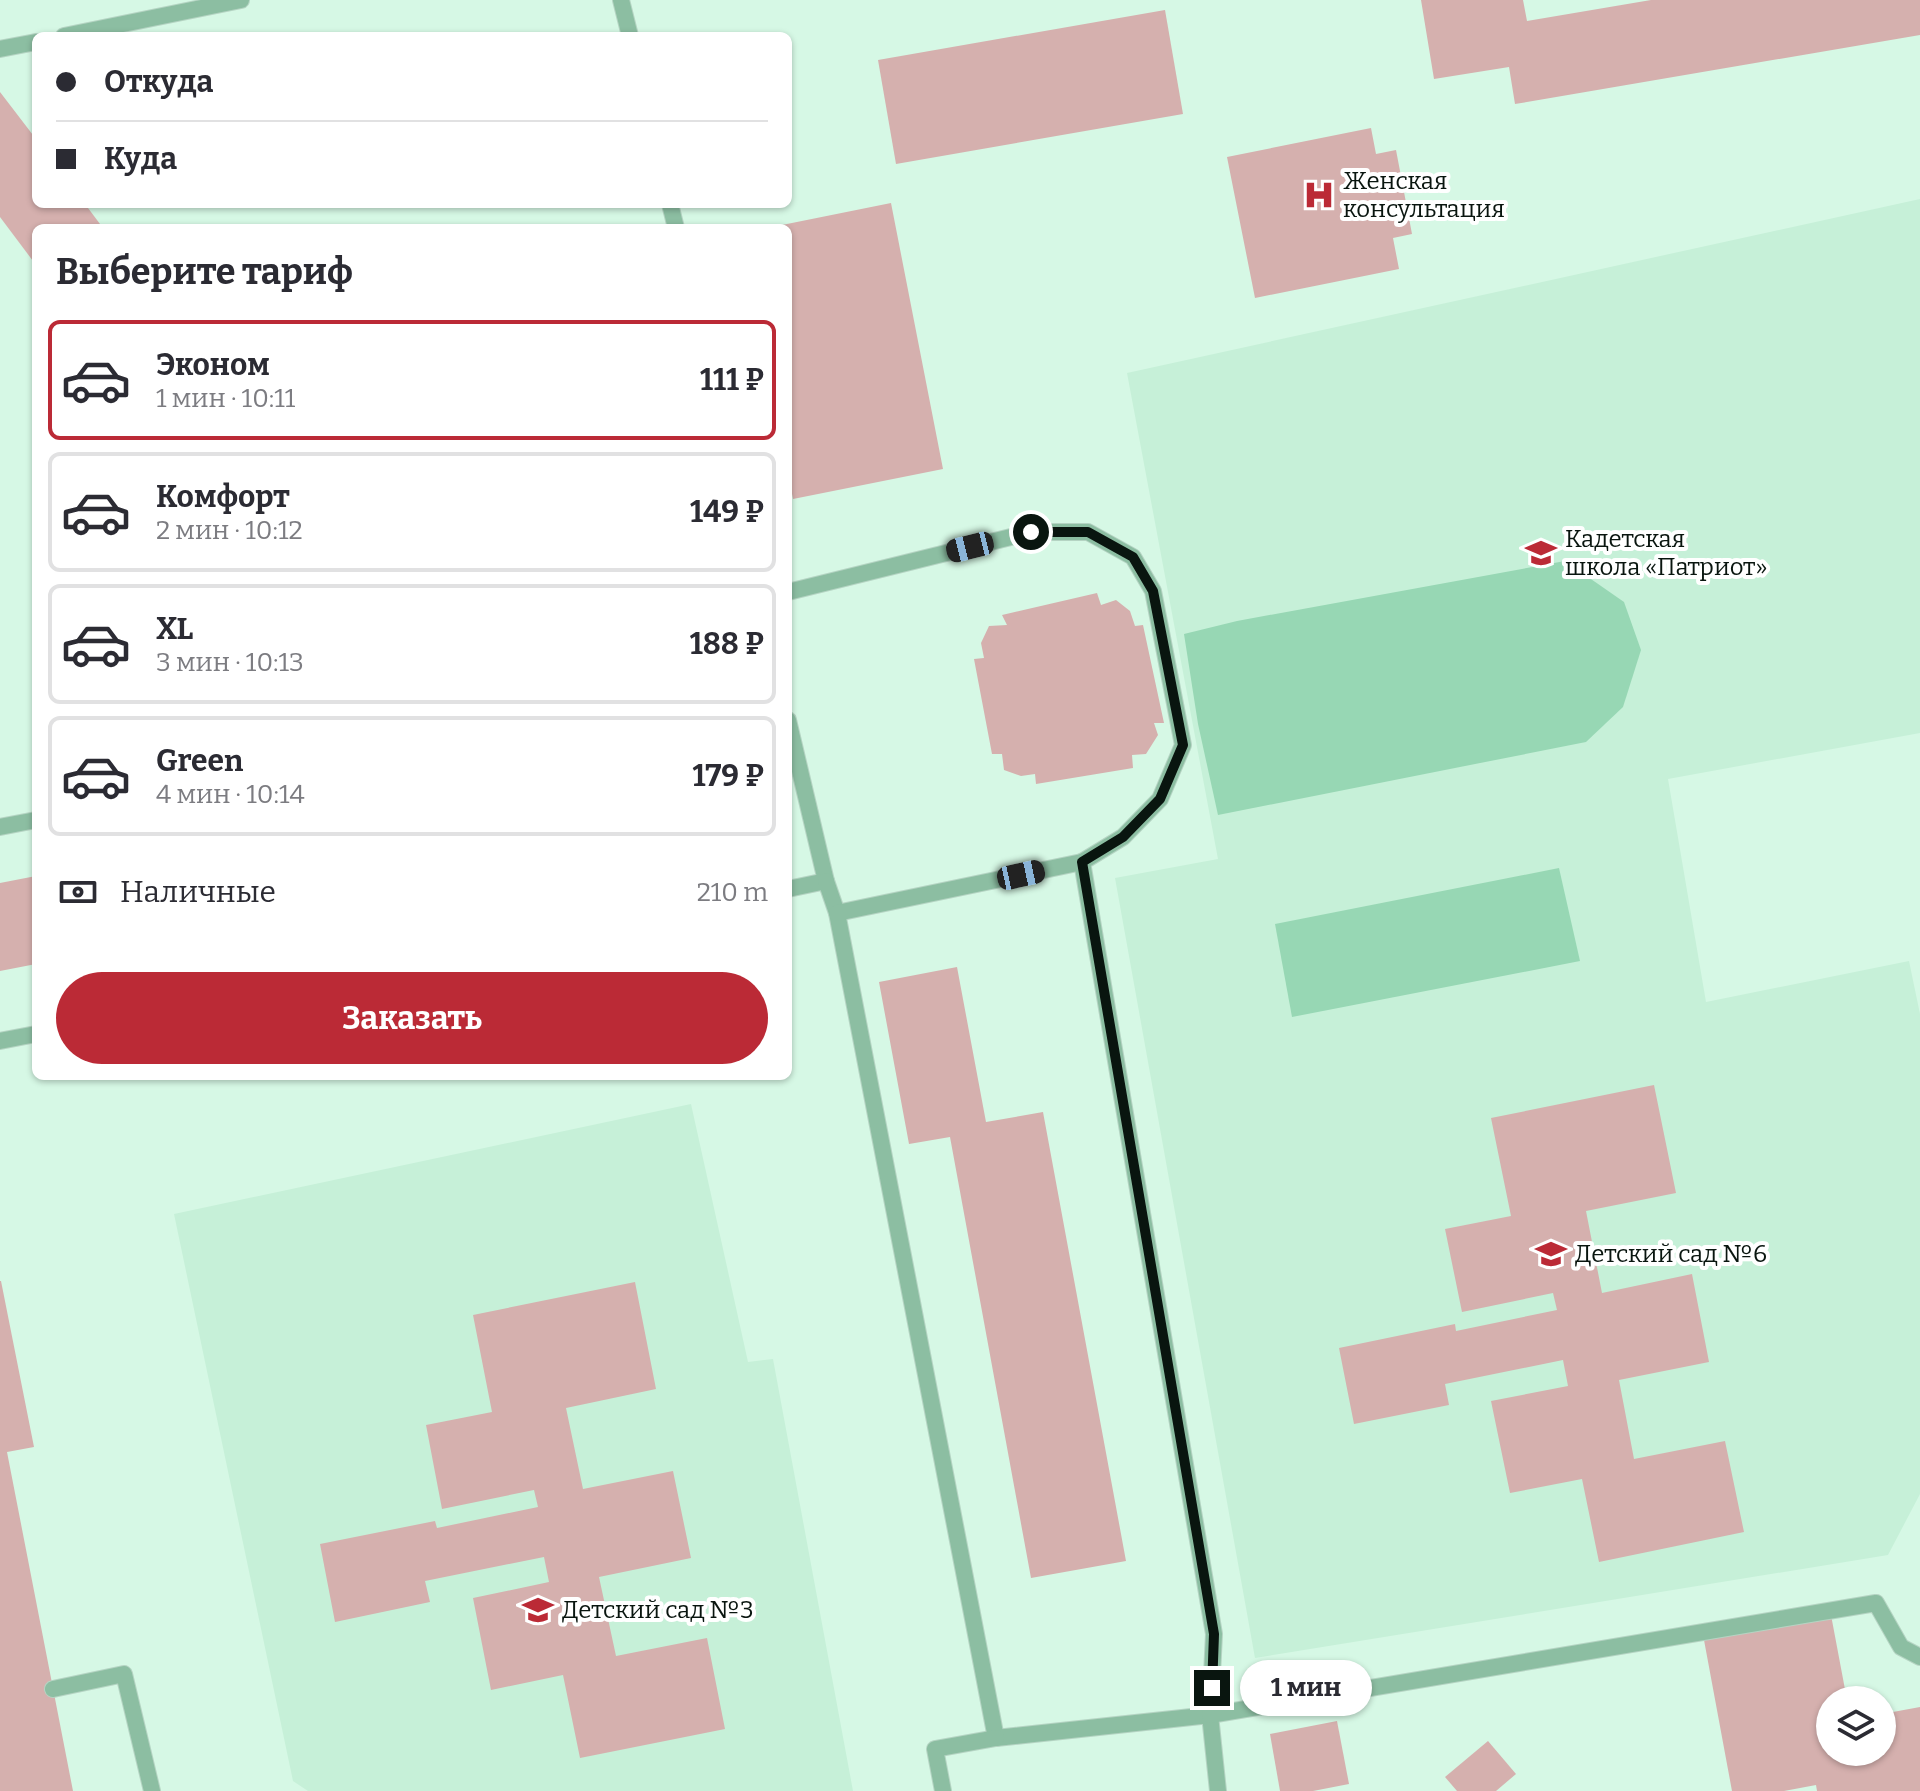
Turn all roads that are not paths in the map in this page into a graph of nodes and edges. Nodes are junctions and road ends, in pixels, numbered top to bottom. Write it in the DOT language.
graph roads {
  1 [pos="241,0"];
  2 [pos="621,0"];
  3 [pos="84,32"];
  4 [pos="629,32"];
  5 [pos="32,43"];
  6 [pos="0,49"];
  7 [pos="792,591"];
  8 [pos="792,737"];
  9 [pos="32,821"];
  10 [pos="0,827"];
  11 [pos="1082,862"];
  12 [pos="826,881"];
  13 [pos="792,888"];
  14 [pos="837,913"];
  15 [pos="32,1035"];
  16 [pos="0,1041"];
  17 [pos="1920,1657"];
  18 [pos="53,1689"];
  19 [pos="1210,1715"];
  20 [pos="996,1738"];
  21 [pos="152,1791"];
  22 [pos="943,1791"];
  23 [pos="1218,1791"];
  1 -- 3 [label="lane"];
  2 -- 4 [label="lane"];
  5 -- 6 [label="lane"];
  7 -- 11 [label="lane"];
  8 -- 12 [label="lane"];
  9 -- 10 [label="lane"];
  11 -- 14 [label="lane"];
  11 -- 19 [label="lane"];
  12 -- 13 [label="lane"];
  12 -- 14 [label="lane"];
  14 -- 20 [label="lane"];
  15 -- 16 [label="lane"];
  17 -- 19 [label="lane"];
  18 -- 21 [label="lane"];
  19 -- 20 [label="lane"];
  19 -- 23 [label="lane"];
  20 -- 22 [label="lane"];
}
